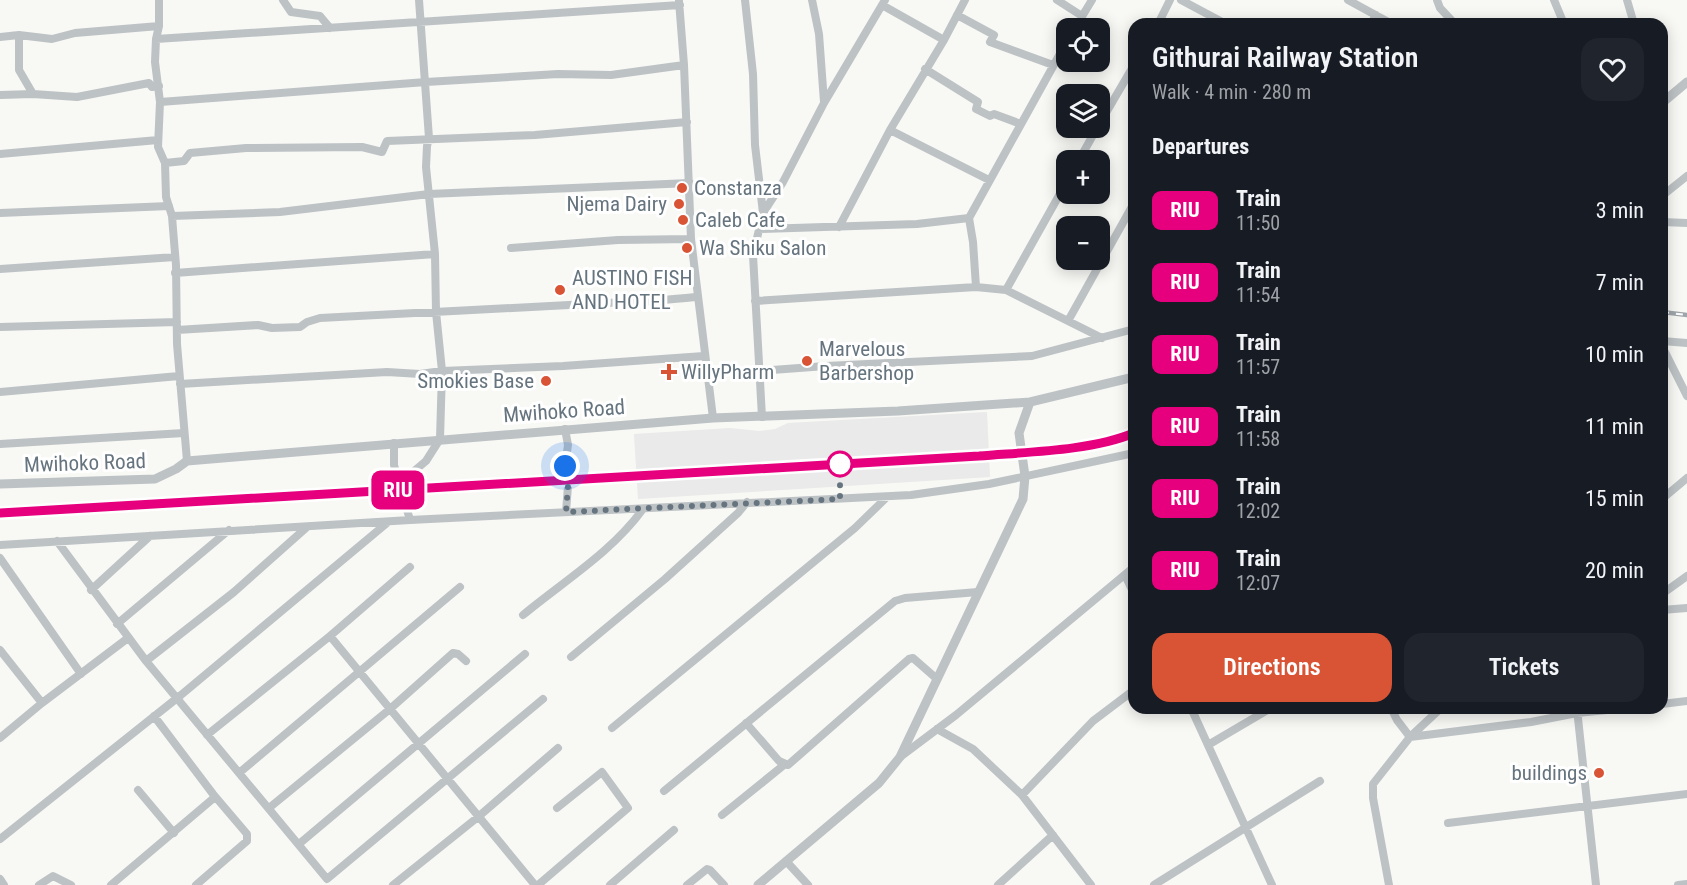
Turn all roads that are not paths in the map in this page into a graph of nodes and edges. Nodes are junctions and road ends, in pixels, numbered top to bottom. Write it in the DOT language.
graph roads {
  1 [pos="159,0"];
  2 [pos="283,0"];
  3 [pos="419,0"];
  4 [pos="745,0"];
  5 [pos="812,0"];
  6 [pos="965,0"];
  7 [pos="1057,0"];
  8 [pos="1092,0"];
  9 [pos="1170,0"];
  10 [pos="1181,0"];
  11 [pos="1348,0"];
  12 [pos="1437,0"];
  13 [pos="1554,0"];
  14 [pos="1627,0"];
  15 [pos="679,2"];
  16 [pos="883,3"];
  17 [pos="957,15"];
  18 [pos="1082,15"];
  19 [pos="1376,15"];
  20 [pos="1080,18"];
  21 [pos="1161,18"];
  22 [pos="1215,18"];
  23 [pos="1374,18"];
  24 [pos="1381,18"];
  25 [pos="1449,18"];
  26 [pos="1562,18"];
  27 [pos="1632,18"];
  28 [pos="420,20"];
  29 [pos="159,26"];
  30 [pos="330,28"];
  31 [pos="19,35"];
  32 [pos="0,37"];
  33 [pos="156,39"];
  34 [pos="944,40"];
  35 [pos="1056,60"];
  36 [pos="684,65"];
  37 [pos="1053,65"];
  38 [pos="925,69"];
  39 [pos="1128,74"];
  40 [pos="426,82"];
  41 [pos="159,86"];
  42 [pos="1685,87"];
  43 [pos="33,94"];
  44 [pos="0,95"];
  45 [pos="1668,99"];
  46 [pos="160,102"];
  47 [pos="824,103"];
  48 [pos="1110,106"];
  49 [pos="687,122"];
  50 [pos="1021,124"];
  51 [pos="890,130"];
  52 [pos="429,138"];
  53 [pos="158,140"];
  54 [pos="0,153"];
  55 [pos="165,163"];
  56 [pos="1687,176"];
  57 [pos="989,180"];
  58 [pos="690,183"];
  59 [pos="1668,191"];
  60 [pos="429,194"];
  61 [pos="1056,201"];
  62 [pos="169,206"];
  63 [pos="0,213"];
  64 [pos="763,213"];
  65 [pos="1128,214"];
  66 [pos="172,216"];
  67 [pos="969,218"];
  68 [pos="1668,222"];
  69 [pos="1687,223"];
  70 [pos="839,227"];
  71 [pos="759,229"];
  72 [pos="691,239"];
  73 [pos="511,248"];
  74 [pos="435,254"];
  75 [pos="175,257"];
  76 [pos="0,269"];
  77 [pos="175,273"];
  78 [pos="976,287"];
  79 [pos="1006,290"];
  80 [pos="697,297"];
  81 [pos="755,301"];
  82 [pos="436,312"];
  83 [pos="1068,321"];
  84 [pos="177,326"];
  85 [pos="0,327"];
  86 [pos="1128,331"];
  87 [pos="1102,338"];
  88 [pos="1668,341"];
  89 [pos="1687,343"];
  90 [pos="704,356"];
  91 [pos="1668,358"];
  92 [pos="442,371"];
  93 [pos="760,371"];
  94 [pos="1128,378"];
  95 [pos="180,380"];
  96 [pos="0,392"];
  97 [pos="1687,396"];
  98 [pos="1030,402"];
  99 [pos="762,417"];
  100 [pos="712,418"];
  101 [pos="565,429"];
  102 [pos="184,433"];
  103 [pos="440,439"];
  104 [pos="394,443"];
  105 [pos="0,444"];
  106 [pos="1128,454"];
  107 [pos="187,461"];
  108 [pos="1025,476"];
  109 [pos="1687,478"];
  110 [pos="398,480"];
  111 [pos="0,484"];
  112 [pos="1668,494"];
  113 [pos="887,497"];
  114 [pos="747,502"];
  115 [pos="643,509"];
  116 [pos="566,512"];
  117 [pos="410,520"];
  118 [pos="387,523"];
  119 [pos="307,527"];
  120 [pos="229,530"];
  121 [pos="150,536"];
  122 [pos="57,541"];
  123 [pos="0,545"];
  124 [pos="0,558"];
  125 [pos="410,567"];
  126 [pos="1128,572"];
  127 [pos="1125,575"];
  128 [pos="1687,576"];
  129 [pos="1128,581"];
  130 [pos="460,587"];
  131 [pos="91,590"];
  132 [pos="1668,590"];
  133 [pos="978,592"];
  134 [pos="1687,608"];
  135 [pos="1668,610"];
  136 [pos="523,615"];
  137 [pos="117,624"];
  138 [pos="330,636"];
  139 [pos="128,638"];
  140 [pos="0,650"];
  141 [pos="525,654"];
  142 [pos="571,657"];
  143 [pos="146,661"];
  144 [pos="466,662"];
  145 [pos="360,673"];
  146 [pos="81,674"];
  147 [pos="937,679"];
  148 [pos="1128,695"];
  149 [pos="177,699"];
  150 [pos="543,699"];
  151 [pos="1687,701"];
  152 [pos="42,703"];
  153 [pos="1668,703"];
  154 [pos="390,709"];
  155 [pos="1194,714"];
  156 [pos="1261,714"];
  157 [pos="1394,714"];
  158 [pos="1435,714"];
  159 [pos="1564,714"];
  160 [pos="1577,714"];
  161 [pos="154,716"];
  162 [pos="746,723"];
  163 [pos="612,728"];
  164 [pos="938,729"];
  165 [pos="207,735"];
  166 [pos="1410,737"];
  167 [pos="0,738"];
  168 [pos="418,744"];
  169 [pos="1208,745"];
  170 [pos="558,748"];
  171 [pos="900,757"];
  172 [pos="783,765"];
  173 [pos="239,773"];
  174 [pos="447,780"];
  175 [pos="1320,781"];
  176 [pos="138,790"];
  177 [pos="664,791"];
  178 [pos="1687,794"];
  179 [pos="1022,795"];
  180 [pos="215,797"];
  181 [pos="1588,806"];
  182 [pos="269,808"];
  183 [pos="557,808"];
  184 [pos="722,815"];
  185 [pos="478,817"];
  186 [pos="1448,823"];
  187 [pos="1246,829"];
  188 [pos="674,830"];
  189 [pos="174,833"];
  190 [pos="1053,835"];
  191 [pos="0,839"];
  192 [pos="299,844"];
  193 [pos="786,861"];
  194 [pos="0,879"];
  195 [pos="1687,884"];
  196 [pos="4,885"];
  197 [pos="39,885"];
  198 [pos="71,885"];
  199 [pos="111,885"];
  200 [pos="196,885"];
  201 [pos="393,885"];
  202 [pos="536,885"];
  203 [pos="610,885"];
  204 [pos="687,885"];
  205 [pos="724,885"];
  206 [pos="758,885"];
  207 [pos="808,885"];
  208 [pos="998,885"];
  209 [pos="1090,885"];
  210 [pos="1155,885"];
  211 [pos="1272,885"];
  212 [pos="1389,885"];
  213 [pos="1596,885"];
  214 [pos="1678,885"];
  1 -- 29 [label="street"];
  2 -- 30 [label="street"];
  3 -- 28 [label="street"];
  4 -- 64 [label="street"];
  5 -- 47 [label="street"];
  6 -- 17 [label="street"];
  7 -- 18 [label="street"];
  8 -- 18 [label="street"];
  9 -- 21 [label="street"];
  10 -- 22 [label="street"];
  11 -- 19 [label="street"];
  12 -- 25 [label="street"];
  13 -- 26 [label="street"];
  14 -- 27 [label="street"];
  15 -- 28 [label="street"];
  15 -- 36 [label="street"];
  16 -- 34 [label="street"];
  16 -- 47 [label="street"];
  17 -- 34 [label="street"];
  17 -- 37 [label="street"];
  18 -- 20 [label="street"];
  19 -- 23 [label="street"];
  19 -- 24 [label="street"];
  28 -- 30 [label="street"];
  28 -- 40 [label="street"];
  29 -- 31 [label="street"];
  29 -- 33 [label="street"];
  30 -- 33 [label="street"];
  31 -- 32 [label="street"];
  31 -- 43 [label="street"];
  33 -- 41 [label="street"];
  34 -- 38 [label="street"];
  35 -- 37 [label="street"];
  36 -- 40 [label="street"];
  36 -- 49 [label="street"];
  37 -- 50 [label="street"];
  38 -- 50 [label="street"];
  38 -- 51 [label="street"];
  39 -- 48 [label="street"];
  40 -- 46 [label="street"];
  40 -- 52 [label="street"];
  41 -- 43 [label="street"];
  41 -- 46 [label="street"];
  42 -- 45 [label="street"];
  43 -- 44 [label="street"];
  46 -- 53 [label="street"];
  47 -- 64 [label="street"];
  49 -- 52 [label="street"];
  49 -- 58 [label="street"];
  50 -- 57 [label="street"];
  51 -- 57 [label="street"];
  51 -- 70 [label="street"];
  52 -- 55 [label="street"];
  52 -- 60 [label="street"];
  53 -- 54 [label="street"];
  53 -- 55 [label="street"];
  55 -- 62 [label="street"];
  56 -- 59 [label="street"];
  57 -- 67 [label="street"];
  58 -- 60 [label="street"];
  58 -- 72 [label="street"];
  60 -- 66 [label="street"];
  60 -- 74 [label="street"];
  61 -- 79 [label="street"];
  62 -- 63 [label="street"];
  62 -- 66 [label="street"];
  64 -- 71 [label="street"];
  65 -- 83 [label="street"];
  66 -- 75 [label="street"];
  67 -- 70 [label="street"];
  67 -- 78 [label="street"];
  68 -- 69 [label="street"];
  70 -- 71 [label="street"];
  71 -- 81 [label="street"];
  72 -- 73 [label="street"];
  72 -- 80 [label="street"];
  74 -- 77 [label="street"];
  74 -- 82 [label="street"];
  75 -- 76 [label="street"];
  75 -- 77 [label="street"];
  77 -- 84 [label="street"];
  78 -- 79 [label="street"];
  78 -- 81 [label="street"];
  79 -- 83 [label="street"];
  80 -- 82 [label="street"];
  80 -- 90 [label="street"];
  81 -- 93 [label="street"];
  82 -- 84 [label="street"];
  82 -- 92 [label="street"];
  83 -- 87 [label="street"];
  84 -- 85 [label="street"];
  84 -- 95 [label="street"];
  86 -- 87 [label="street"];
  87 -- 93 [label="street"];
  88 -- 89 [label="street"];
  90 -- 92 [label="street"];
  90 -- 100 [label="street"];
  91 -- 97 [label="street"];
  92 -- 95 [label="street"];
  92 -- 103 [label="street"];
  93 -- 99 [label="street"];
  94 -- 98 [label="street, Mwihoko Road"];
  95 -- 96 [label="street"];
  95 -- 102 [label="street"];
  98 -- 99 [label="street, Mwihoko Road"];
  98 -- 108 [label="street"];
  99 -- 100 [label="street, Mwihoko Road"];
  100 -- 101 [label="street, Mwihoko Road"];
  101 -- 103 [label="street, Mwihoko Road"];
  101 -- 116 [label="street"];
  102 -- 105 [label="street"];
  102 -- 107 [label="street"];
  103 -- 104 [label="street, Mwihoko Road"];
  103 -- 110 [label="street"];
  104 -- 107 [label="street, Mwihoko Road"];
  104 -- 110 [label="street"];
  106 -- 108 [label="street"];
  107 -- 111 [label="street, Mwihoko Road"];
  108 -- 113 [label="street"];
  108 -- 133 [label="street"];
  109 -- 112 [label="street"];
  110 -- 117 [label="street"];
  113 -- 114 [label="street"];
  113 -- 163 [label="street"];
  114 -- 115 [label="street"];
  114 -- 142 [label="street"];
  115 -- 116 [label="street"];
  115 -- 136 [label="street"];
  116 -- 117 [label="street"];
  117 -- 118 [label="street"];
  118 -- 119 [label="street"];
  118 -- 149 [label="street"];
  119 -- 120 [label="street"];
  119 -- 143 [label="street"];
  120 -- 121 [label="street"];
  120 -- 137 [label="street"];
  121 -- 122 [label="street"];
  121 -- 131 [label="street"];
  122 -- 123 [label="street"];
  122 -- 131 [label="street"];
  124 -- 146 [label="street"];
  125 -- 138 [label="street"];
  126 -- 127 [label="street"];
  127 -- 129 [label="street"];
  127 -- 164 [label="street"];
  128 -- 132 [label="street"];
  130 -- 145 [label="street"];
  131 -- 137 [label="street"];
  133 -- 147 [label="street"];
  133 -- 162 [label="street"];
  134 -- 135 [label="street"];
  137 -- 139 [label="street"];
  138 -- 145 [label="street"];
  138 -- 165 [label="street"];
  139 -- 143 [label="street"];
  139 -- 146 [label="street"];
  140 -- 152 [label="street"];
  141 -- 168 [label="street"];
  143 -- 149 [label="street"];
  144 -- 154 [label="street"];
  145 -- 154 [label="street"];
  145 -- 173 [label="street"];
  146 -- 152 [label="street"];
  147 -- 171 [label="street"];
  147 -- 172 [label="street"];
  148 -- 179 [label="street"];
  149 -- 161 [label="street"];
  149 -- 165 [label="street"];
  150 -- 174 [label="street"];
  151 -- 153 [label="street"];
  152 -- 167 [label="street"];
  154 -- 168 [label="street"];
  154 -- 182 [label="street"];
  155 -- 169 [label="street"];
  156 -- 169 [label="street"];
  157 -- 166 [label="street"];
  158 -- 166 [label="street"];
  159 -- 166 [label="street"];
  160 -- 181 [label="street"];
  161 -- 180 [label="street"];
  161 -- 191 [label="street"];
  162 -- 172 [label="street"];
  162 -- 177 [label="street"];
  164 -- 171 [label="street"];
  164 -- 179 [label="street"];
  165 -- 173 [label="street"];
  166 -- 212 [label="street"];
  168 -- 174 [label="street"];
  168 -- 192 [label="street"];
  169 -- 187 [label="street"];
  170 -- 185 [label="street"];
  171 -- 193 [label="street"];
  172 -- 184 [label="street"];
  173 -- 182 [label="street"];
  174 -- 185 [label="street"];
  174 -- 192 [label="street"];
  175 -- 187 [label="street"];
  176 -- 189 [label="street"];
  178 -- 181 [label="street"];
  179 -- 190 [label="street"];
  180 -- 189 [label="street"];
  180 -- 200 [label="street"];
  181 -- 186 [label="street"];
  181 -- 213 [label="street"];
  182 -- 192 [label="street"];
  183 -- 202 [label="street"];
  185 -- 201 [label="street"];
  185 -- 202 [label="street"];
  187 -- 210 [label="street"];
  187 -- 211 [label="street"];
  188 -- 203 [label="street"];
  189 -- 199 [label="street"];
  190 -- 208 [label="street"];
  190 -- 209 [label="street"];
  193 -- 206 [label="street"];
  193 -- 207 [label="street"];
  194 -- 196 [label="street"];
  195 -- 214 [label="street"];
  197 -- 198 [label="street"];
  204 -- 205 [label="street"];
}
